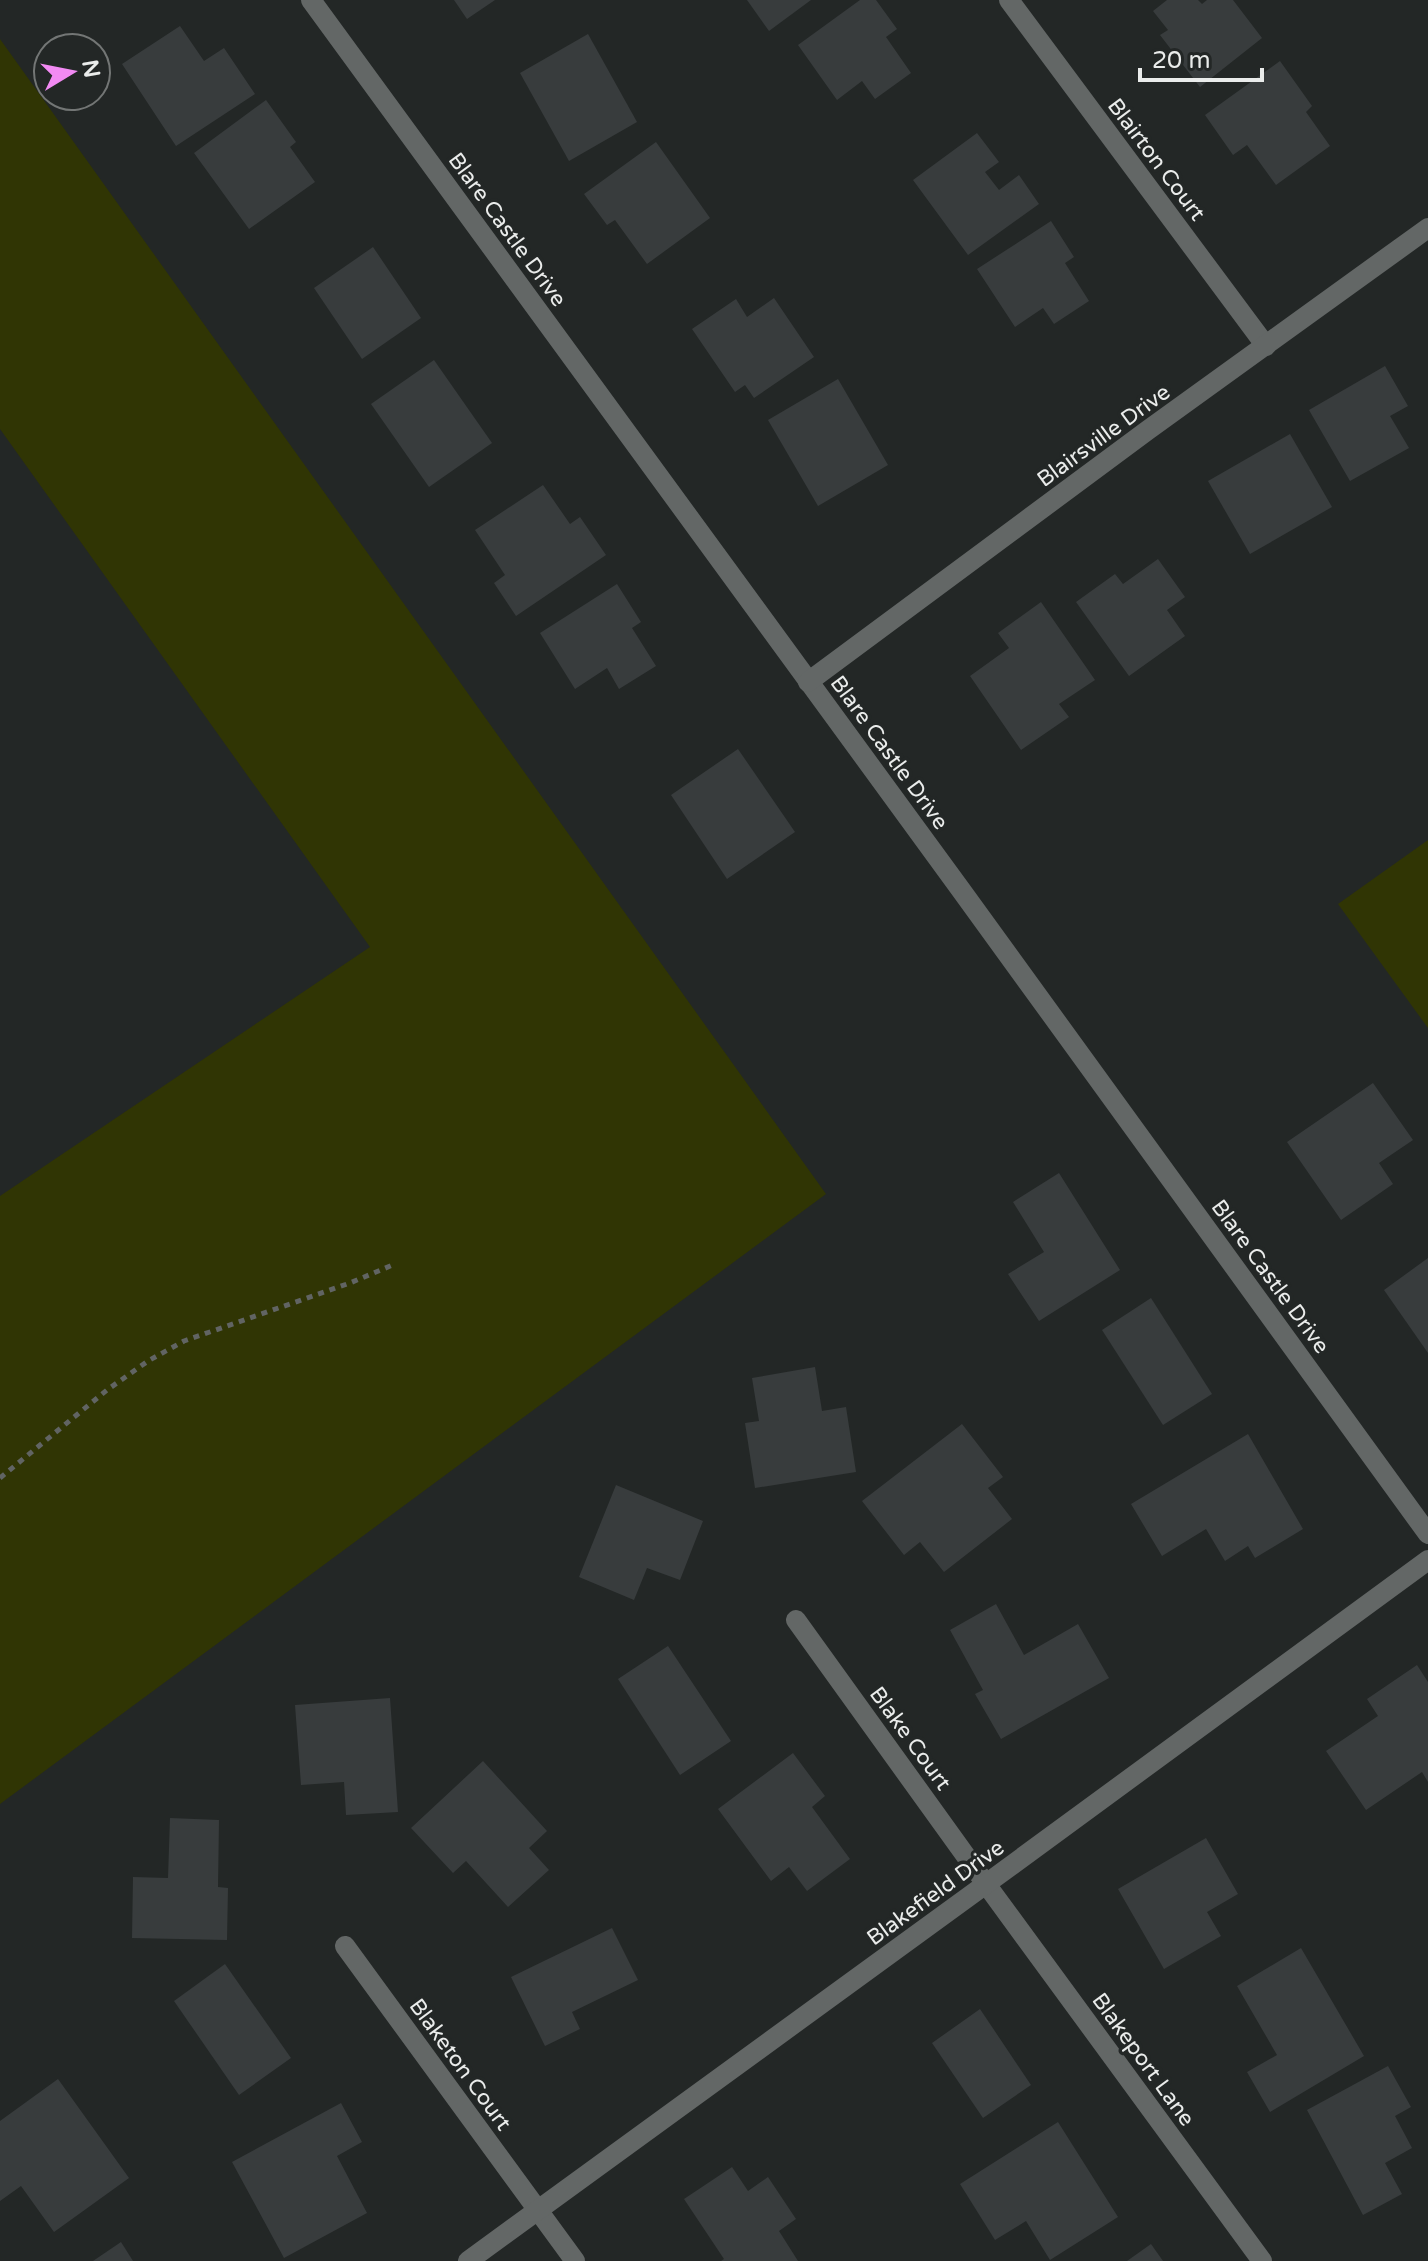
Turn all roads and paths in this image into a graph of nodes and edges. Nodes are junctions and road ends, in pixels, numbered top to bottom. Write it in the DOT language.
graph roads {
  1 [pos="311,0"];
  2 [pos="1009,0"];
  3 [pos="1428,228"];
  4 [pos="1266,346"];
  5 [pos="808,682"];
  6 [pos="395,1264"];
  7 [pos="0,1478"];
  8 [pos="1428,1534"];
  9 [pos="1428,1560"];
  10 [pos="796,1620"];
  11 [pos="986,1884"];
  12 [pos="345,1946"];
  13 [pos="537,2210"];
  14 [pos="468,2261"];
  15 [pos="575,2261"];
  16 [pos="1262,2261"];
  1 -- 5 [label="street, Blare Castle Drive"];
  2 -- 4 [label="street, Blairton Court"];
  3 -- 4 [label="street, Blairsville Drive"];
  4 -- 5 [label="street, Blairsville Drive"];
  5 -- 8 [label="street, Blare Castle Drive"];
  6 -- 7 [label="path"];
  9 -- 11 [label="street, Blakefield Drive"];
  10 -- 11 [label="street, Blake Court"];
  11 -- 13 [label="street, Blakefield Drive"];
  11 -- 16 [label="street, Blakeport Lane"];
  12 -- 13 [label="street, Blaketon Court"];
  13 -- 14 [label="street, Blakefield Drive"];
  13 -- 15 [label="street, Blaketon Court"];
}
